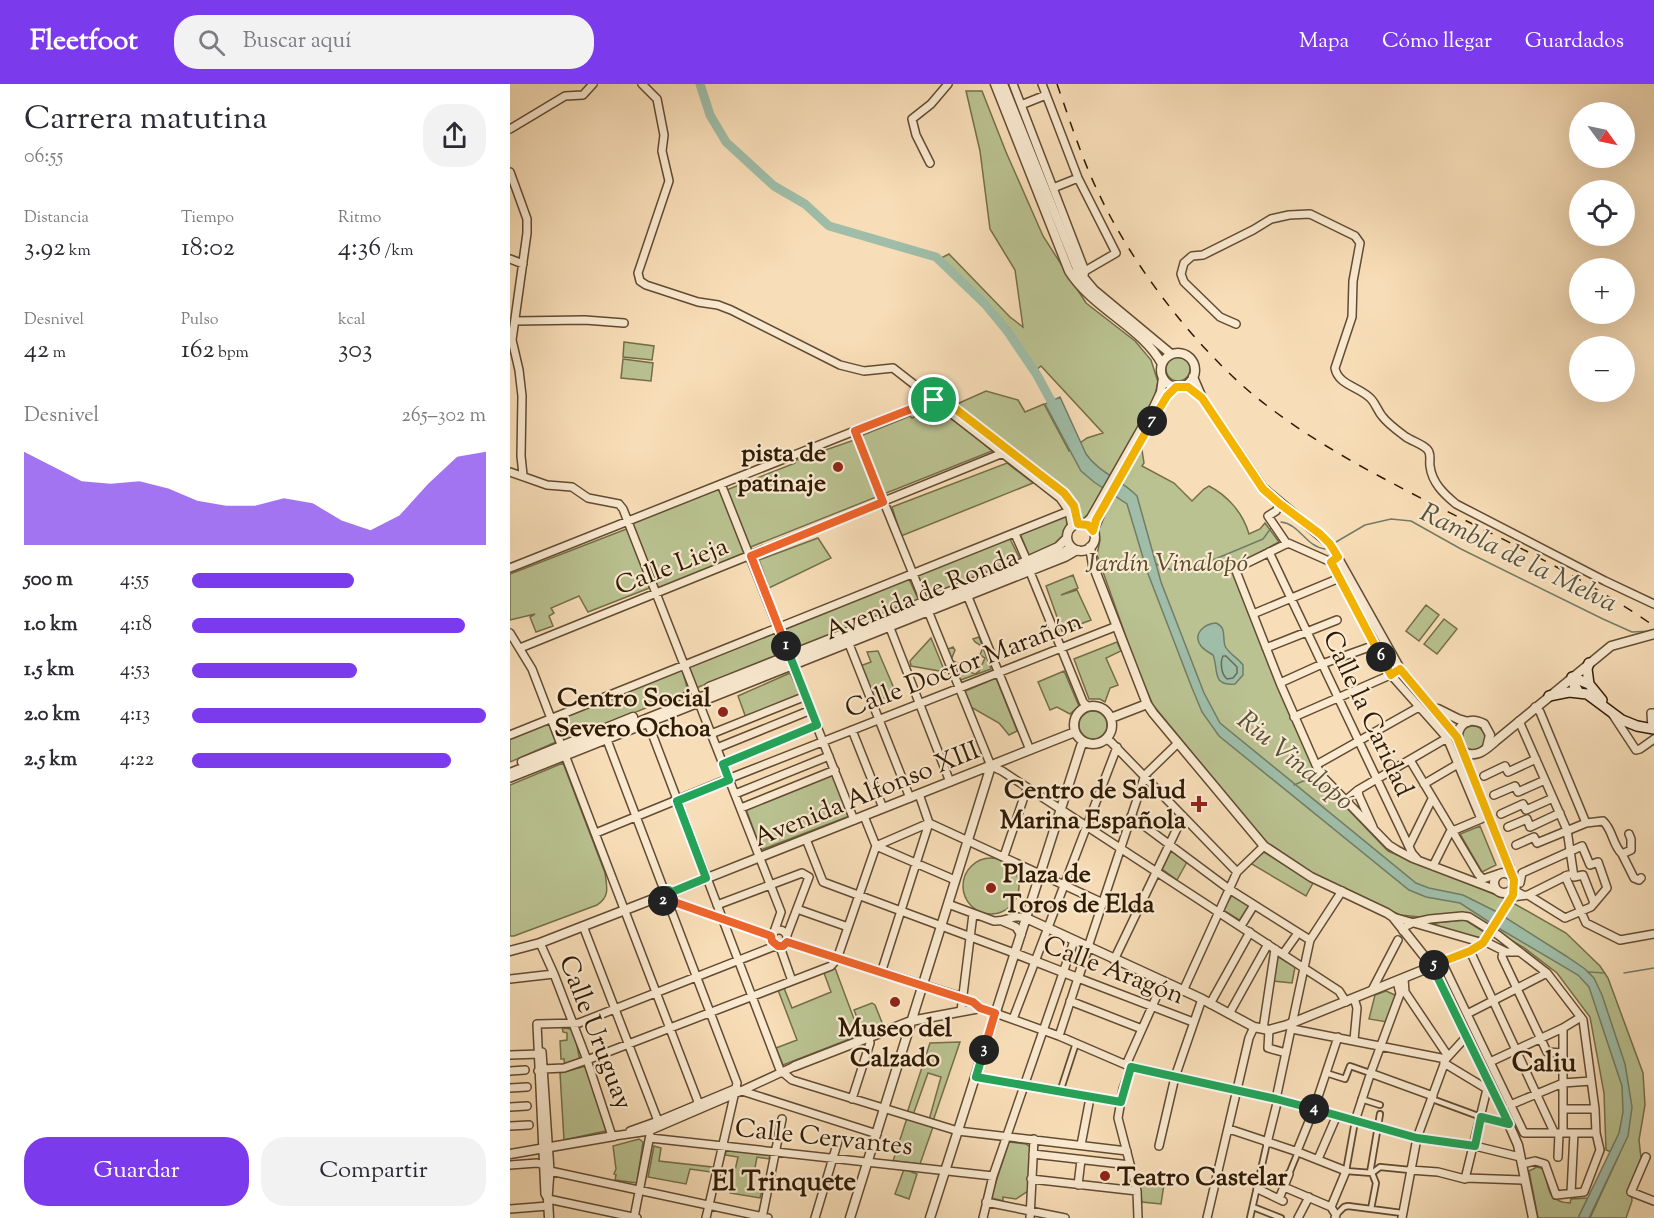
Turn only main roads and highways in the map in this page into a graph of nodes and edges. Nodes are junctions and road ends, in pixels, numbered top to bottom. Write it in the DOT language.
graph roads {
  1 [pos="1589,663"];
  2 [pos="1589,684"];
  3 [pos="1578,691"];
  4 [pos="1549,696"];
  5 [pos="1609,710"];
  6 [pos="1653,729"];
  1 -- 2 [label="main road"];
  2 -- 3 [label="main road"];
  2 -- 5 [label="main road"];
  3 -- 4 [label="main road"];
  3 -- 5 [label="main road"];
  5 -- 6 [label="main road"];
}
